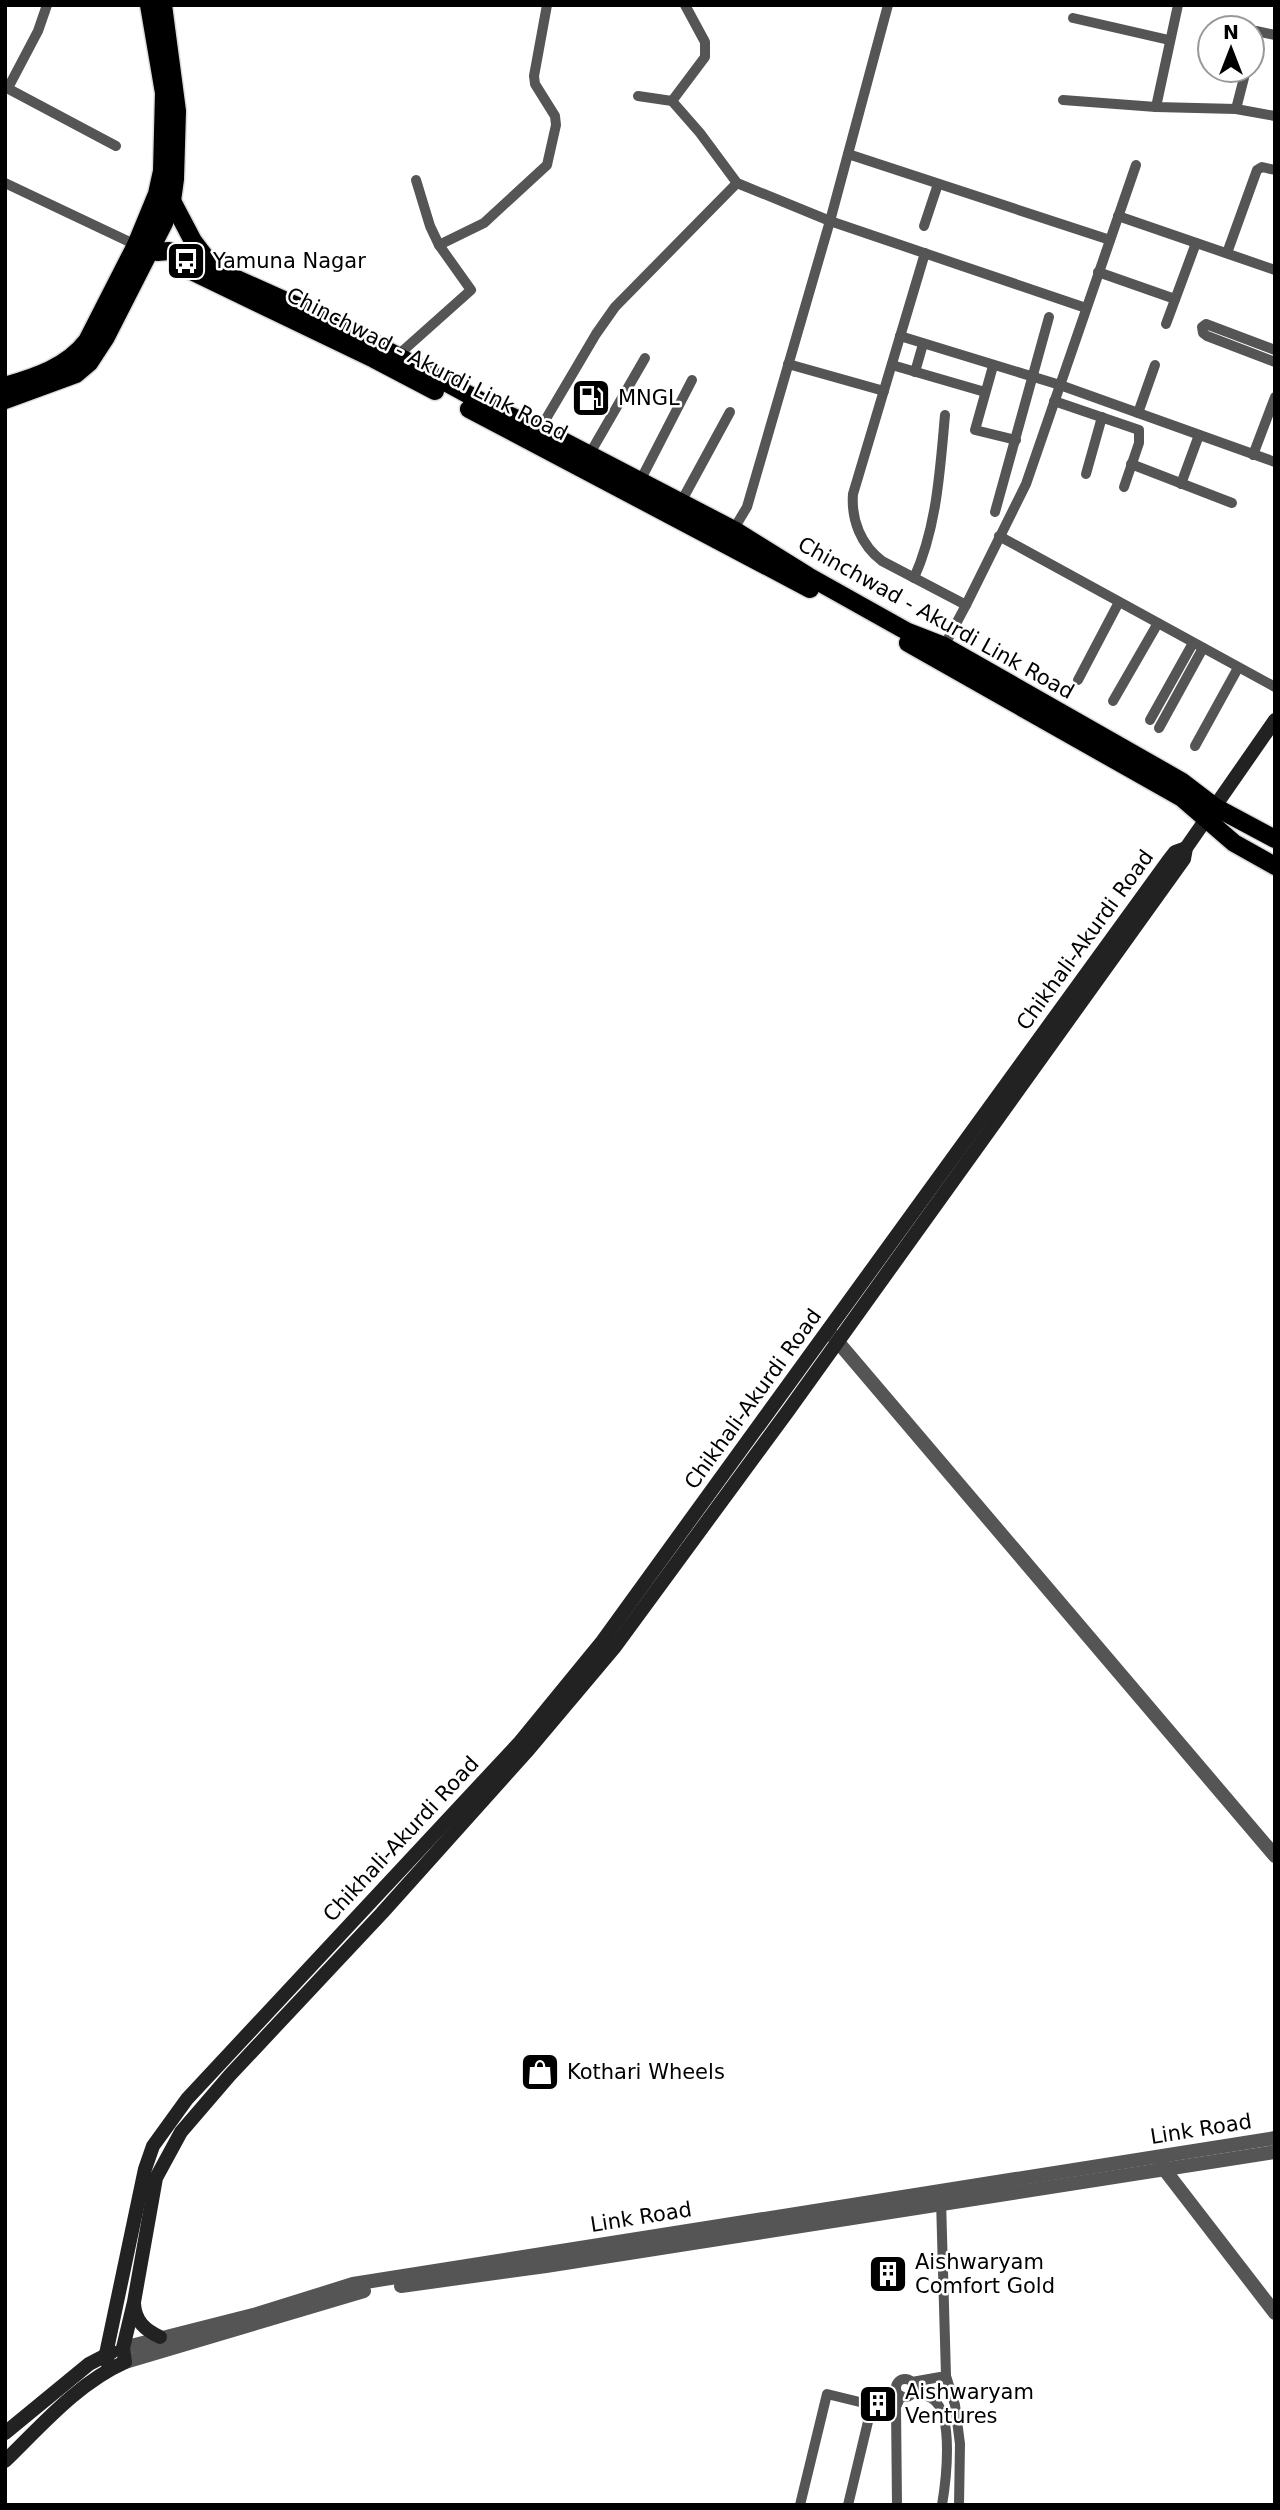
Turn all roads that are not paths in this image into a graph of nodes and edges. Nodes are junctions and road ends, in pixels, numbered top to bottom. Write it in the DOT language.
graph roads {
  1 [pos="47,5"];
  2 [pos="149,5"];
  3 [pos="163,5"];
  4 [pos="547,5"];
  5 [pos="685,5"];
  6 [pos="888,5"];
  7 [pos="1178,5"];
  8 [pos="1073,18"];
  9 [pos="1168,40"];
  10 [pos="1242,84"];
  11 [pos="7,87"];
  12 [pos="638,96"];
  13 [pos="1063,100"];
  14 [pos="672,101"];
  15 [pos="1156,107"];
  16 [pos="1236,109"];
  17 [pos="1275,116"];
  18 [pos="116,146"];
  19 [pos="848,155"];
  20 [pos="1136,164"];
  21 [pos="1275,170"];
  22 [pos="416,180"];
  23 [pos="5,183"];
  24 [pos="737,183"];
  25 [pos="938,184"];
  26 [pos="172,201"];
  27 [pos="1118,216"];
  28 [pos="830,220"];
  29 [pos="924,226"];
  30 [pos="1110,240"];
  31 [pos="1196,243"];
  32 [pos="439,246"];
  33 [pos="148,249"];
  34 [pos="925,253"];
  35 [pos="1227,253"];
  36 [pos="214,268"];
  37 [pos="1275,270"];
  38 [pos="1098,272"];
  39 [pos="1175,299"];
  40 [pos="1086,308"];
  41 [pos="1049,317"];
  42 [pos="1166,324"];
  43 [pos="900,337"];
  44 [pos="923,344"];
  45 [pos="1275,350"];
  46 [pos="397,356"];
  47 [pos="645,358"];
  48 [pos="1275,362"];
  49 [pos="788,364"];
  50 [pos="892,365"];
  51 [pos="1155,365"];
  52 [pos="993,366"];
  53 [pos="915,372"];
  54 [pos="1031,378"];
  55 [pos="692,380"];
  56 [pos="1060,385"];
  57 [pos="5,386"];
  58 [pos="884,391"];
  59 [pos="985,392"];
  60 [pos="1275,397"];
  61 [pos="5,400"];
  62 [pos="1054,401"];
  63 [pos="730,412"];
  64 [pos="1138,413"];
  65 [pos="945,415"];
  66 [pos="1102,417"];
  67 [pos="1199,435"];
  68 [pos="536,436"];
  69 [pos="1016,440"];
  70 [pos="589,455"];
  71 [pos="1253,455"];
  72 [pos="1275,462"];
  73 [pos="1131,464"];
  74 [pos="1086,474"];
  75 [pos="1181,484"];
  76 [pos="637,488"];
  77 [pos="1124,488"];
  78 [pos="681,502"];
  79 [pos="1232,503"];
  80 [pos="995,512"];
  81 [pos="999,536"];
  82 [pos="730,537"];
  83 [pos="914,578"];
  84 [pos="1119,602"];
  85 [pos="966,605"];
  86 [pos="1158,623"];
  87 [pos="1198,645"];
  88 [pos="940,652"];
  89 [pos="1238,667"];
  90 [pos="1078,680"];
  91 [pos="1275,687"];
  92 [pos="1114,701"];
  93 [pos="1275,720"];
  94 [pos="1155,724"];
  95 [pos="1195,746"];
  96 [pos="1211,813"];
  97 [pos="1275,839"];
  98 [pos="1275,866"];
  99 [pos="833,1336"];
  100 [pos="585,1672"];
  101 [pos="1275,1856"];
  102 [pos="1275,2138"];
  103 [pos="1275,2152"];
  104 [pos="1162,2163"];
  105 [pos="941,2198"];
  106 [pos="134,2302"];
  107 [pos="1275,2313"];
  108 [pos="258,2318"];
  109 [pos="160,2337"];
  110 [pos="124,2355"];
  111 [pos="107,2361"];
  112 [pos="946,2376"];
  113 [pos="913,2386"];
  114 [pos="899,2401"];
  115 [pos="872,2405"];
  116 [pos="5,2433"];
  117 [pos="5,2460"];
  118 [pos="800,2505"];
  119 [pos="848,2505"];
  120 [pos="897,2505"];
  121 [pos="942,2505"];
  122 [pos="959,2505"];
  1 -- 11 [label="street"];
  2 -- 33 [label="main road"];
  3 -- 26 [label="main road"];
  4 -- 32 [label="street"];
  5 -- 14 [label="street"];
  6 -- 19 [label="street"];
  7 -- 9 [label="street"];
  8 -- 9 [label="street"];
  9 -- 15 [label="street"];
  10 -- 16 [label="street"];
  11 -- 18 [label="street"];
  12 -- 14 [label="street"];
  13 -- 15 [label="street"];
  14 -- 24 [label="street"];
  15 -- 16 [label="street"];
  16 -- 17 [label="street"];
  19 -- 25 [label="street"];
  19 -- 28 [label="street"];
  20 -- 27 [label="street"];
  21 -- 35 [label="street"];
  22 -- 32 [label="street"];
  23 -- 33 [label="street"];
  24 -- 28 [label="street"];
  24 -- 68 [label="street"];
  25 -- 29 [label="street"];
  25 -- 30 [label="street"];
  26 -- 33 [label="main road"];
  26 -- 36 [label="main road"];
  27 -- 30 [label="street"];
  27 -- 31 [label="street"];
  28 -- 34 [label="street"];
  28 -- 49 [label="street"];
  30 -- 38 [label="street"];
  31 -- 35 [label="street"];
  31 -- 39 [label="street"];
  32 -- 46 [label="street"];
  33 -- 36 [label="main road, Chinchwad - Akurdi Link Road"];
  33 -- 57 [label="main road"];
  33 -- 61 [label="main road"];
  33 -- 68 [label="main road, Chinchwad - Akurdi Link Road"];
  34 -- 40 [label="street"];
  34 -- 43 [label="street"];
  35 -- 37 [label="street"];
  36 -- 46 [label="main road, Chinchwad - Akurdi Link Road"];
  38 -- 39 [label="street"];
  38 -- 40 [label="street"];
  39 -- 42 [label="street"];
  40 -- 56 [label="street"];
  41 -- 54 [label="street"];
  43 -- 44 [label="street"];
  43 -- 50 [label="street"];
  44 -- 52 [label="street"];
  44 -- 53 [label="street"];
  45 -- 48 [label="street"];
  46 -- 68 [label="main road, Chinchwad - Akurdi Link Road"];
  47 -- 70 [label="street"];
  49 -- 58 [label="street"];
  49 -- 82 [label="street"];
  50 -- 53 [label="street"];
  50 -- 58 [label="street"];
  51 -- 64 [label="street"];
  52 -- 54 [label="street"];
  52 -- 59 [label="street"];
  53 -- 59 [label="street"];
  54 -- 56 [label="street"];
  54 -- 69 [label="street"];
  55 -- 76 [label="street"];
  56 -- 62 [label="street"];
  56 -- 64 [label="street"];
  58 -- 83 [label="street"];
  59 -- 69 [label="street"];
  60 -- 71 [label="street"];
  62 -- 66 [label="street"];
  62 -- 81 [label="street"];
  63 -- 78 [label="street"];
  64 -- 67 [label="street"];
  65 -- 83 [label="street"];
  66 -- 73 [label="street"];
  66 -- 74 [label="street"];
  67 -- 71 [label="street"];
  67 -- 75 [label="street"];
  68 -- 70 [label="main road, Chinchwad - Akurdi Link Road"];
  68 -- 76 [label="main road, Chinchwad - Akurdi Link Road"];
  69 -- 80 [label="street"];
  70 -- 76 [label="main road, Chinchwad - Akurdi Link Road"];
  71 -- 72 [label="street"];
  73 -- 75 [label="street"];
  73 -- 77 [label="street"];
  75 -- 79 [label="street"];
  76 -- 78 [label="main road, Chinchwad - Akurdi Link Road"];
  76 -- 82 [label="main road, Chinchwad - Akurdi Link Road"];
  78 -- 82 [label="main road, Chinchwad - Akurdi Link Road"];
  81 -- 84 [label="street"];
  81 -- 85 [label="street"];
  82 -- 88 [label="main road, Chinchwad - Akurdi Link Road"];
  83 -- 85 [label="street"];
  84 -- 86 [label="street"];
  84 -- 90 [label="street"];
  85 -- 88 [label="street"];
  86 -- 87 [label="street"];
  86 -- 92 [label="street"];
  87 -- 89 [label="street"];
  87 -- 94 [label="street"];
  88 -- 96 [label="main road, Chinchwad - Akurdi Link Road"];
  89 -- 91 [label="street"];
  89 -- 95 [label="street"];
  93 -- 96 [label="main road, Chikhali-Akurdi Road"];
  96 -- 97 [label="main road"];
  96 -- 98 [label="main road"];
  96 -- 99 [label="main road, Chikhali-Akurdi Road"];
  99 -- 100 [label="main road, Chikhali-Akurdi Road"];
  99 -- 101 [label="street"];
  100 -- 106 [label="main road, Chikhali-Akurdi Road"];
  100 -- 111 [label="main road, Chikhali-Akurdi Road"];
  102 -- 104 [label="street, Link Road"];
  103 -- 104 [label="street, Link Road"];
  104 -- 105 [label="street, Link Road"];
  104 -- 107 [label="street"];
  105 -- 108 [label="street, Link Road"];
  105 -- 112 [label="street"];
  106 -- 109 [label="main road"];
  106 -- 110 [label="main road, Chikhali-Akurdi Road"];
  108 -- 109 [label="street, Link Road"];
  108 -- 110 [label="street, Link Road"];
  109 -- 110 [label="street, Link Road"];
  110 -- 111 [label="main road, Link Road"];
  111 -- 116 [label="main road, Link Road"];
  111 -- 117 [label="main road, Link Road"];
  112 -- 113 [label="street"];
  112 -- 122 [label="street"];
  113 -- 114 [label="street"];
  113 -- 114 [label="street"];
  113 -- 121 [label="street"];
  114 -- 115 [label="street"];
  114 -- 120 [label="street"];
  115 -- 118 [label="street"];
  115 -- 119 [label="street"];
}
